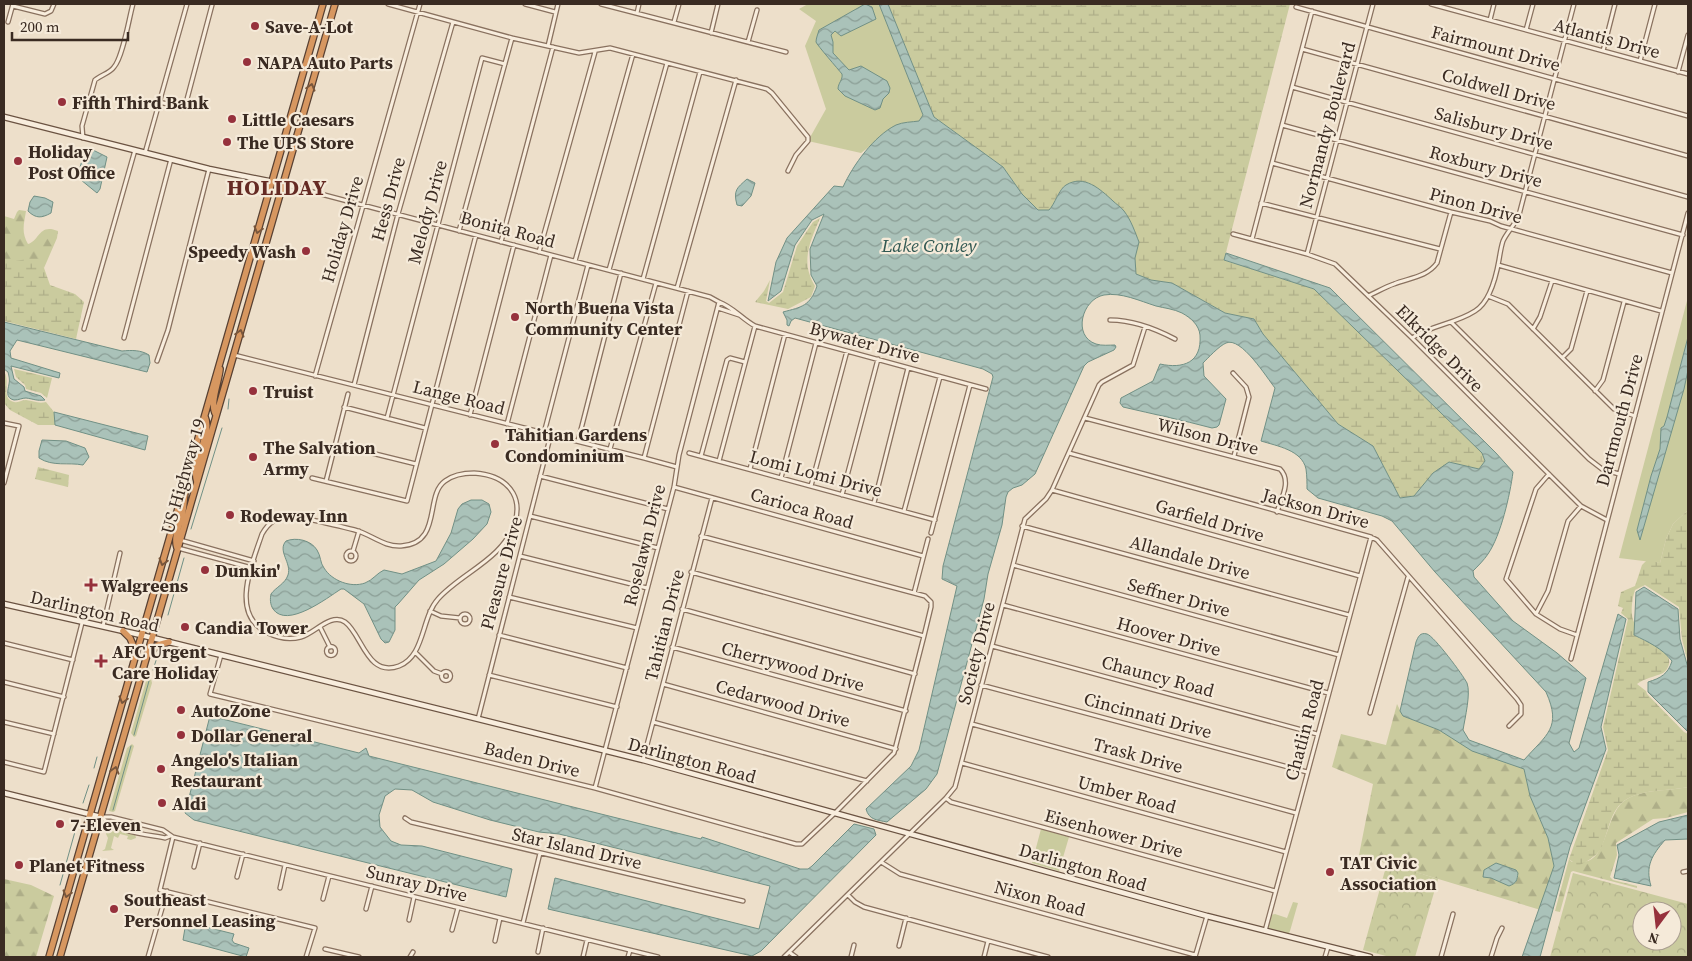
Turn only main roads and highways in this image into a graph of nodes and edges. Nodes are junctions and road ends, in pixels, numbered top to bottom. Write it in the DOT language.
graph roads {
  1 [pos="323,4"];
  2 [pos="334,4"];
  3 [pos="221,356"];
  4 [pos="216,415"];
  5 [pos="204,416"];
  6 [pos="186,481"];
  7 [pos="197,482"];
  8 [pos="178,548"];
  9 [pos="123,631"];
  10 [pos="169,642"];
  11 [pos="136,653"];
  12 [pos="147,658"];
  13 [pos="49,957"];
  14 [pos="60,957"];
  1 -- 3 [label="highway, US Highway 19, one-way"];
  4 -- 2 [label="highway, US Highway 19, one-way"];
  3 -- 4 [label="highway"];
  3 -- 5 [label="highway, US Highway 19"];
  4 -- 7 [label="highway, US Highway 19"];
  5 -- 6 [label="highway, US Highway 19"];
  5 -- 7 [label="highway"];
  6 -- 8 [label="highway"];
  6 -- 11 [label="highway, US Highway 19, one-way"];
  7 -- 8 [label="highway, US Highway 19"];
  8 -- 12 [label="highway, US Highway 19"];
  9 -- 11 [label="highway"];
  10 -- 12 [label="highway"];
  11 -- 13 [label="highway, US Highway 19, one-way"];
  14 -- 12 [label="highway, US Highway 19, one-way"];
}
